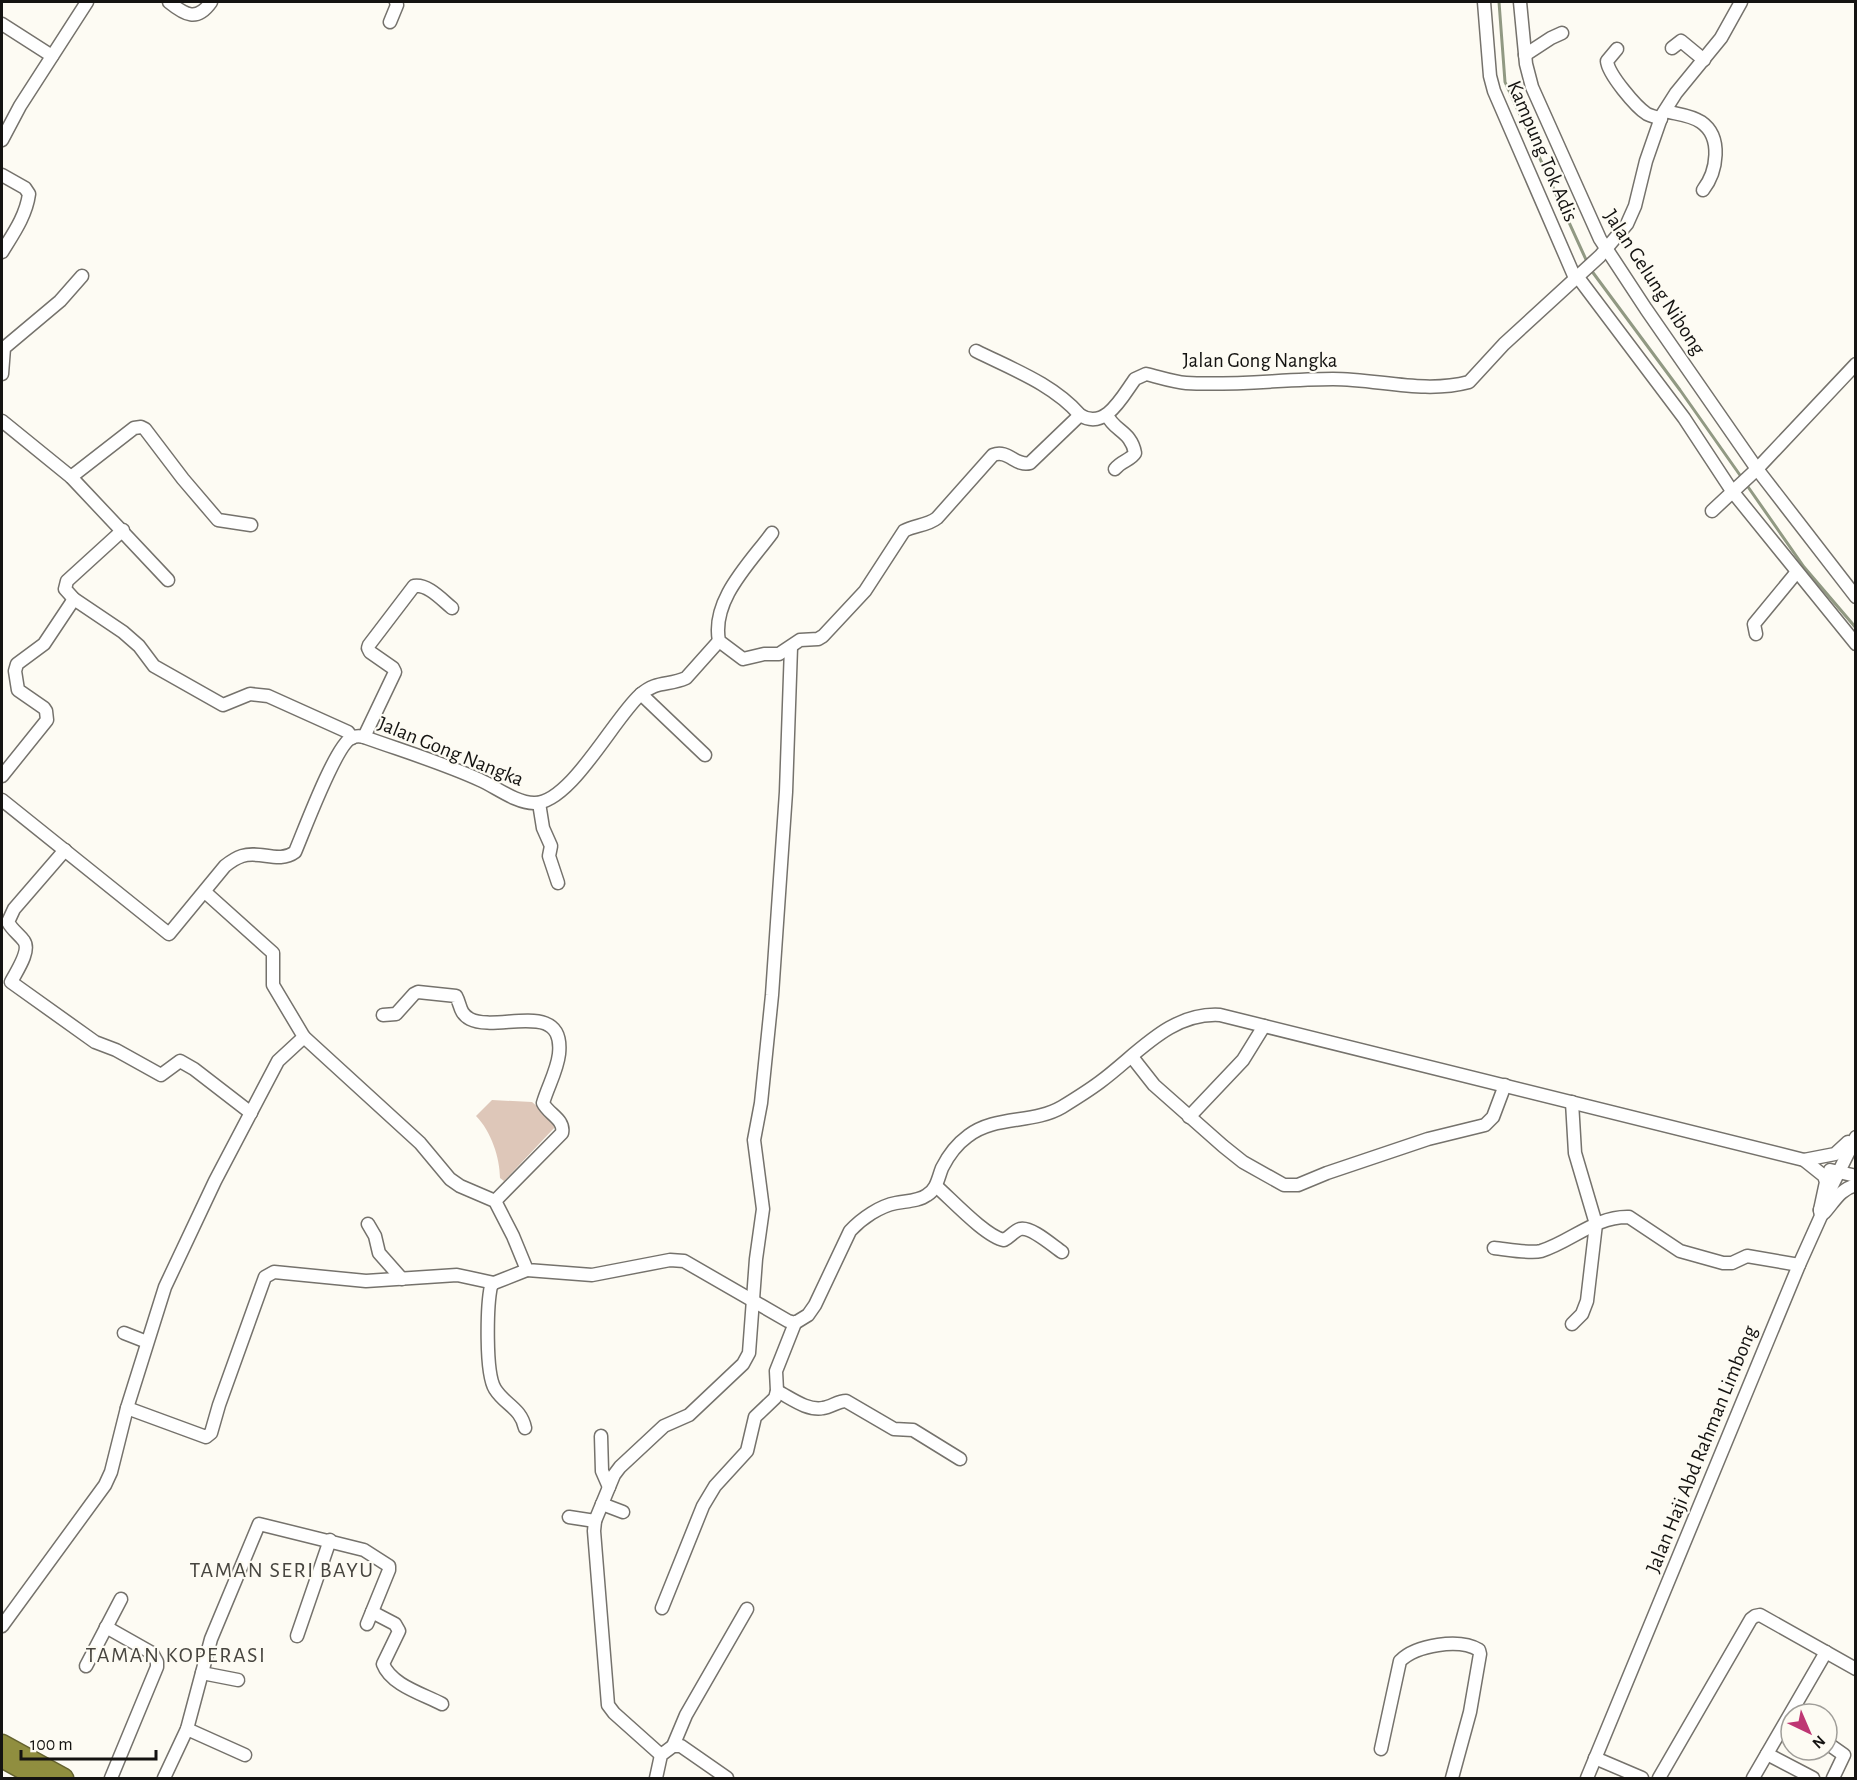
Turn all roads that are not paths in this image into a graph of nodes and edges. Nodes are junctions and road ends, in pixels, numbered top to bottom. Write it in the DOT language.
graph roads {
  1 [pos="87,2"];
  2 [pos="169,2"];
  3 [pos="211,2"];
  4 [pos="396,2"];
  5 [pos="1484,2"];
  6 [pos="1520,2"];
  7 [pos="1741,2"];
  8 [pos="390,22"];
  9 [pos="2,24"];
  10 [pos="1562,33"];
  11 [pos="1672,48"];
  12 [pos="1617,49"];
  13 [pos="1525,55"];
  14 [pos="52,56"];
  15 [pos="1704,60"];
  16 [pos="1663,115"];
  17 [pos="2,140"];
  18 [pos="2,175"];
  19 [pos="1703,190"];
  20 [pos="2,252"];
  21 [pos="1603,252"];
  22 [pos="1578,275"];
  23 [pos="82,276"];
  24 [pos="976,351"];
  25 [pos="1856,364"];
  26 [pos="2,375"];
  27 [pos="1080,415"];
  28 [pos="1107,415"];
  29 [pos="2,421"];
  30 [pos="1115,469"];
  31 [pos="1756,470"];
  32 [pos="71,477"];
  33 [pos="1732,490"];
  34 [pos="1712,511"];
  35 [pos="251,525"];
  36 [pos="123,530"];
  37 [pos="772,533"];
  38 [pos="1796,573"];
  39 [pos="168,579"];
  40 [pos="1856,597"];
  41 [pos="74,599"];
  42 [pos="452,608"];
  43 [pos="1756,634"];
  44 [pos="716,644"];
  45 [pos="1856,644"];
  46 [pos="791,647"];
  47 [pos="641,694"];
  48 [pos="358,737"];
  49 [pos="705,755"];
  50 [pos="2,776"];
  51 [pos="2,800"];
  52 [pos="539,802"];
  53 [pos="65,850"];
  54 [pos="558,883"];
  55 [pos="205,891"];
  56 [pos="383,1015"];
  57 [pos="1264,1026"];
  58 [pos="304,1037"];
  59 [pos="1132,1057"];
  60 [pos="1505,1085"];
  61 [pos="1572,1102"];
  62 [pos="251,1113"];
  63 [pos="1189,1117"];
  64 [pos="1856,1132"];
  65 [pos="1856,1137"];
  66 [pos="1856,1154"];
  67 [pos="1808,1160"];
  68 [pos="1848,1170"];
  69 [pos="1856,1185"];
  70 [pos="936,1186"];
  71 [pos="495,1201"];
  72 [pos="1822,1213"];
  73 [pos="368,1224"];
  74 [pos="1596,1224"];
  75 [pos="1494,1248"];
  76 [pos="1062,1252"];
  77 [pos="1798,1265"];
  78 [pos="527,1270"];
  79 [pos="402,1279"];
  80 [pos="494,1282"];
  81 [pos="753,1300"];
  82 [pos="795,1323"];
  83 [pos="1572,1324"];
  84 [pos="124,1333"];
  85 [pos="147,1342"];
  86 [pos="777,1390"];
  87 [pos="127,1408"];
  88 [pos="525,1428"];
  89 [pos="601,1436"];
  90 [pos="960,1459"];
  91 [pos="609,1487"];
  92 [pos="602,1504"];
  93 [pos="623,1512"];
  94 [pos="568,1517"];
  95 [pos="595,1521"];
  96 [pos="330,1540"];
  97 [pos="121,1599"];
  98 [pos="662,1608"];
  99 [pos="747,1609"];
  100 [pos="372,1612"];
  101 [pos="367,1624"];
  102 [pos="2,1626"];
  103 [pos="106,1627"];
  104 [pos="297,1636"];
  105 [pos="1826,1652"];
  106 [pos="86,1666"];
  107 [pos="1856,1669"];
  108 [pos="202,1673"];
  109 [pos="238,1680"];
  110 [pos="1799,1702"];
  111 [pos="442,1704"];
  112 [pos="187,1730"];
  113 [pos="1779,1736"];
  114 [pos="2,1744"];
  115 [pos="673,1746"];
  116 [pos="1381,1749"];
  117 [pos="1839,1751"];
  118 [pos="1767,1754"];
  119 [pos="245,1755"];
  120 [pos="661,1755"];
  121 [pos="2,1758"];
  122 [pos="1595,1758"];
  123 [pos="38,1779"];
  124 [pos="64,1779"];
  125 [pos="111,1779"];
  126 [pos="164,1779"];
  127 [pos="656,1779"];
  128 [pos="727,1779"];
  129 [pos="1452,1779"];
  130 [pos="1587,1779"];
  131 [pos="1642,1779"];
  132 [pos="1659,1779"];
  133 [pos="1753,1779"];
  134 [pos="1813,1779"];
  135 [pos="1833,1779"];
  1 -- 14 [label="street"];
  2 -- 3 [label="street"];
  4 -- 8 [label="street"];
  5 -- 22 [label="street, Kampung Tok Adis"];
  6 -- 13 [label="street, Jalan Gelung Nibong"];
  7 -- 15 [label="street, Jalan Gong Nangka"];
  9 -- 14 [label="street"];
  10 -- 13 [label="street"];
  11 -- 15 [label="street"];
  12 -- 16 [label="street"];
  13 -- 21 [label="street, Jalan Gelung Nibong"];
  14 -- 17 [label="street"];
  15 -- 16 [label="street, Jalan Gong Nangka"];
  16 -- 19 [label="street"];
  16 -- 21 [label="street, Jalan Gong Nangka"];
  18 -- 20 [label="street"];
  21 -- 22 [label="street, Jalan Gong Nangka"];
  21 -- 31 [label="street, Jalan Gelung Nibong"];
  22 -- 28 [label="street, Jalan Gong Nangka"];
  22 -- 33 [label="street, Kampung Tok Adis"];
  23 -- 26 [label="street"];
  24 -- 27 [label="street"];
  25 -- 31 [label="street"];
  27 -- 28 [label="street"];
  27 -- 46 [label="street"];
  28 -- 30 [label="street"];
  29 -- 32 [label="street"];
  31 -- 33 [label="street"];
  31 -- 40 [label="street, Jalan Gelung Nibong"];
  32 -- 35 [label="street"];
  32 -- 36 [label="street"];
  33 -- 34 [label="street"];
  33 -- 38 [label="street, Kampung Tok Adis"];
  36 -- 39 [label="street"];
  36 -- 41 [label="street"];
  37 -- 44 [label="street"];
  38 -- 43 [label="street"];
  38 -- 45 [label="street, Kampung Tok Adis"];
  41 -- 48 [label="street"];
  41 -- 50 [label="street"];
  42 -- 48 [label="street"];
  44 -- 46 [label="street"];
  44 -- 47 [label="street, Jalan Gong Nangka"];
  46 -- 81 [label="street"];
  47 -- 49 [label="street"];
  47 -- 52 [label="street, Jalan Gong Nangka"];
  48 -- 52 [label="street, Jalan Gong Nangka"];
  48 -- 55 [label="street, Jalan Gong Nangka"];
  51 -- 53 [label="street, Jalan Gong Nangka"];
  52 -- 54 [label="street"];
  53 -- 55 [label="street, Jalan Gong Nangka"];
  53 -- 62 [label="street"];
  55 -- 58 [label="street"];
  56 -- 71 [label="street"];
  57 -- 59 [label="street"];
  57 -- 60 [label="street"];
  57 -- 63 [label="street"];
  58 -- 62 [label="street"];
  58 -- 71 [label="street"];
  59 -- 63 [label="street"];
  59 -- 70 [label="street"];
  60 -- 61 [label="street"];
  60 -- 63 [label="street"];
  61 -- 67 [label="street"];
  61 -- 74 [label="street"];
  62 -- 85 [label="street"];
  64 -- 67 [label="street"];
  65 -- 68 [label="street, Jalan Haji Abd Rahman Limbong"];
  66 -- 68 [label="street"];
  67 -- 68 [label="street"];
  67 -- 72 [label="street"];
  68 -- 72 [label="street, Jalan Haji Abd Rahman Limbong"];
  69 -- 72 [label="street"];
  70 -- 76 [label="street"];
  70 -- 82 [label="street"];
  71 -- 78 [label="street"];
  72 -- 77 [label="street, Jalan Haji Abd Rahman Limbong"];
  73 -- 79 [label="street"];
  74 -- 75 [label="street"];
  74 -- 77 [label="street"];
  74 -- 83 [label="street"];
  77 -- 122 [label="street, Jalan Haji Abd Rahman Limbong"];
  78 -- 80 [label="street"];
  78 -- 81 [label="street"];
  79 -- 80 [label="street"];
  79 -- 87 [label="street"];
  80 -- 88 [label="street"];
  81 -- 82 [label="street"];
  81 -- 91 [label="street"];
  82 -- 86 [label="street"];
  84 -- 85 [label="street"];
  85 -- 87 [label="street"];
  86 -- 90 [label="street"];
  86 -- 98 [label="street"];
  87 -- 102 [label="street"];
  89 -- 91 [label="street"];
  91 -- 92 [label="street"];
  92 -- 93 [label="street"];
  92 -- 95 [label="street"];
  94 -- 95 [label="street"];
  95 -- 120 [label="street"];
  96 -- 100 [label="street"];
  96 -- 104 [label="street"];
  96 -- 108 [label="street"];
  97 -- 103 [label="street"];
  99 -- 115 [label="street"];
  100 -- 101 [label="street"];
  100 -- 111 [label="street"];
  103 -- 106 [label="street"];
  103 -- 125 [label="street"];
  105 -- 107 [label="street"];
  105 -- 110 [label="street"];
  105 -- 132 [label="street"];
  108 -- 109 [label="street"];
  108 -- 112 [label="street"];
  112 -- 119 [label="street"];
  112 -- 126 [label="street"];
  113 -- 118 [label="street"];
  114 -- 124 [label="highway"];
  115 -- 120 [label="street"];
  115 -- 128 [label="street"];
  116 -- 129 [label="street"];
  117 -- 135 [label="street"];
  118 -- 133 [label="street"];
  118 -- 134 [label="street"];
  120 -- 127 [label="street"];
  121 -- 123 [label="highway"];
  122 -- 130 [label="street, Jalan Haji Abd Rahman Limbong"];
  122 -- 131 [label="street"];
}
